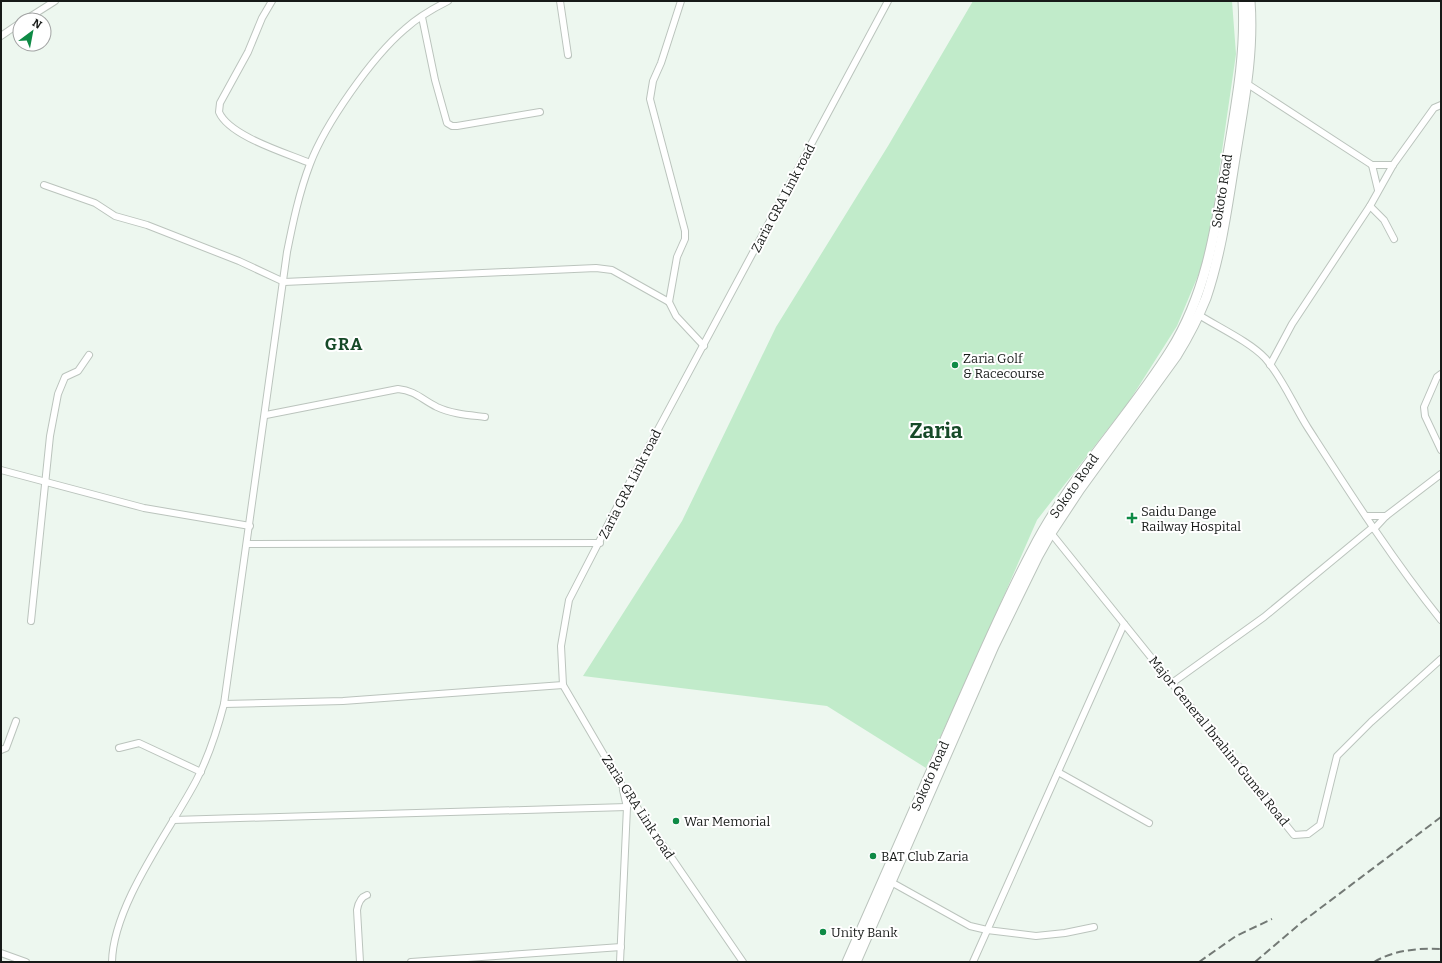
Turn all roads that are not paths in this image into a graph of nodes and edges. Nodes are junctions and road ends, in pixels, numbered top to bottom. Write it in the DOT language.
graph roads {
  1 [pos="55,1"];
  2 [pos="272,1"];
  3 [pos="448,1"];
  4 [pos="560,1"];
  5 [pos="681,1"];
  6 [pos="888,1"];
  7 [pos="1243,1"];
  8 [pos="1250,1"];
  9 [pos="38,12"];
  10 [pos="422,18"];
  11 [pos="12,29"];
  12 [pos="1,36"];
  13 [pos="568,55"];
  14 [pos="1246,83"];
  15 [pos="1441,105"];
  16 [pos="540,112"];
  17 [pos="310,163"];
  18 [pos="1372,165"];
  19 [pos="1393,165"];
  20 [pos="44,185"];
  21 [pos="1378,190"];
  22 [pos="1370,206"];
  23 [pos="1394,239"];
  24 [pos="284,282"];
  25 [pos="669,302"];
  26 [pos="1199,315"];
  27 [pos="704,346"];
  28 [pos="89,355"];
  29 [pos="1270,365"];
  30 [pos="1441,374"];
  31 [pos="266,415"];
  32 [pos="485,417"];
  33 [pos="1441,450"];
  34 [pos="1,470"];
  35 [pos="1441,474"];
  36 [pos="46,482"];
  37 [pos="1366,516"];
  38 [pos="1386,516"];
  39 [pos="250,526"];
  40 [pos="1374,528"];
  41 [pos="1050,532"];
  42 [pos="600,543"];
  43 [pos="248,544"];
  44 [pos="1441,620"];
  45 [pos="30,621"];
  46 [pos="1124,624"];
  47 [pos="1441,659"];
  48 [pos="1172,683"];
  49 [pos="563,685"];
  50 [pos="224,704"];
  51 [pos="16,721"];
  52 [pos="119,748"];
  53 [pos="1,750"];
  54 [pos="201,772"];
  55 [pos="1058,772"];
  56 [pos="621,784"];
  57 [pos="627,807"];
  58 [pos="173,820"];
  59 [pos="1149,823"];
  60 [pos="891,882"];
  61 [pos="367,895"];
  62 [pos="1094,927"];
  63 [pos="988,930"];
  64 [pos="621,947"];
  65 [pos="1,953"];
  66 [pos="26,962"];
  67 [pos="112,962"];
  68 [pos="360,962"];
  69 [pos="411,962"];
  70 [pos="620,962"];
  71 [pos="743,962"];
  72 [pos="847,962"];
  73 [pos="856,962"];
  74 [pos="973,962"];
  1 -- 9 [label="street"];
  2 -- 17 [label="street"];
  3 -- 10 [label="street"];
  4 -- 13 [label="street"];
  5 -- 25 [label="street"];
  6 -- 27 [label="street, Zaria GRA Link road"];
  7 -- 72 [label="main road, Sokoto Road"];
  8 -- 14 [label="main road, Sokoto Road"];
  10 -- 16 [label="street"];
  10 -- 17 [label="street"];
  11 -- 12 [label="street"];
  14 -- 18 [label="street"];
  14 -- 26 [label="main road, Sokoto Road"];
  15 -- 19 [label="street"];
  17 -- 24 [label="street"];
  18 -- 19 [label="street"];
  18 -- 21 [label="street"];
  19 -- 21 [label="street"];
  20 -- 24 [label="street"];
  21 -- 22 [label="street"];
  22 -- 23 [label="street"];
  22 -- 29 [label="street"];
  24 -- 25 [label="street"];
  24 -- 31 [label="street"];
  25 -- 27 [label="street"];
  26 -- 29 [label="street"];
  26 -- 41 [label="main road, Sokoto Road"];
  27 -- 42 [label="street, Zaria GRA Link road"];
  28 -- 36 [label="street"];
  29 -- 37 [label="street"];
  30 -- 33 [label="street"];
  31 -- 32 [label="street"];
  31 -- 39 [label="street"];
  34 -- 36 [label="street"];
  35 -- 38 [label="street"];
  36 -- 39 [label="street"];
  36 -- 45 [label="street"];
  37 -- 38 [label="street"];
  37 -- 40 [label="street"];
  38 -- 40 [label="street"];
  39 -- 43 [label="street"];
  40 -- 44 [label="street"];
  40 -- 48 [label="street"];
  41 -- 46 [label="street, Major General Ibrahim Gumel Road"];
  41 -- 60 [label="main road, Sokoto Road"];
  42 -- 43 [label="street"];
  42 -- 49 [label="street, Zaria GRA Link road"];
  43 -- 50 [label="street"];
  46 -- 48 [label="street, Major General Ibrahim Gumel Road"];
  46 -- 55 [label="street"];
  47 -- 48 [label="street, Major General Ibrahim Gumel Road"];
  49 -- 50 [label="street"];
  49 -- 56 [label="street, Zaria GRA Link road"];
  50 -- 54 [label="street"];
  51 -- 53 [label="street"];
  52 -- 54 [label="street"];
  54 -- 58 [label="street"];
  55 -- 59 [label="street"];
  55 -- 63 [label="street"];
  56 -- 57 [label="street"];
  56 -- 71 [label="street, Zaria GRA Link road"];
  57 -- 58 [label="street"];
  57 -- 64 [label="street"];
  58 -- 67 [label="street"];
  60 -- 63 [label="street"];
  60 -- 73 [label="main road, Sokoto Road"];
  61 -- 68 [label="street"];
  62 -- 63 [label="street"];
  63 -- 74 [label="street"];
  64 -- 69 [label="street"];
  64 -- 70 [label="street"];
  65 -- 66 [label="street"];
}
